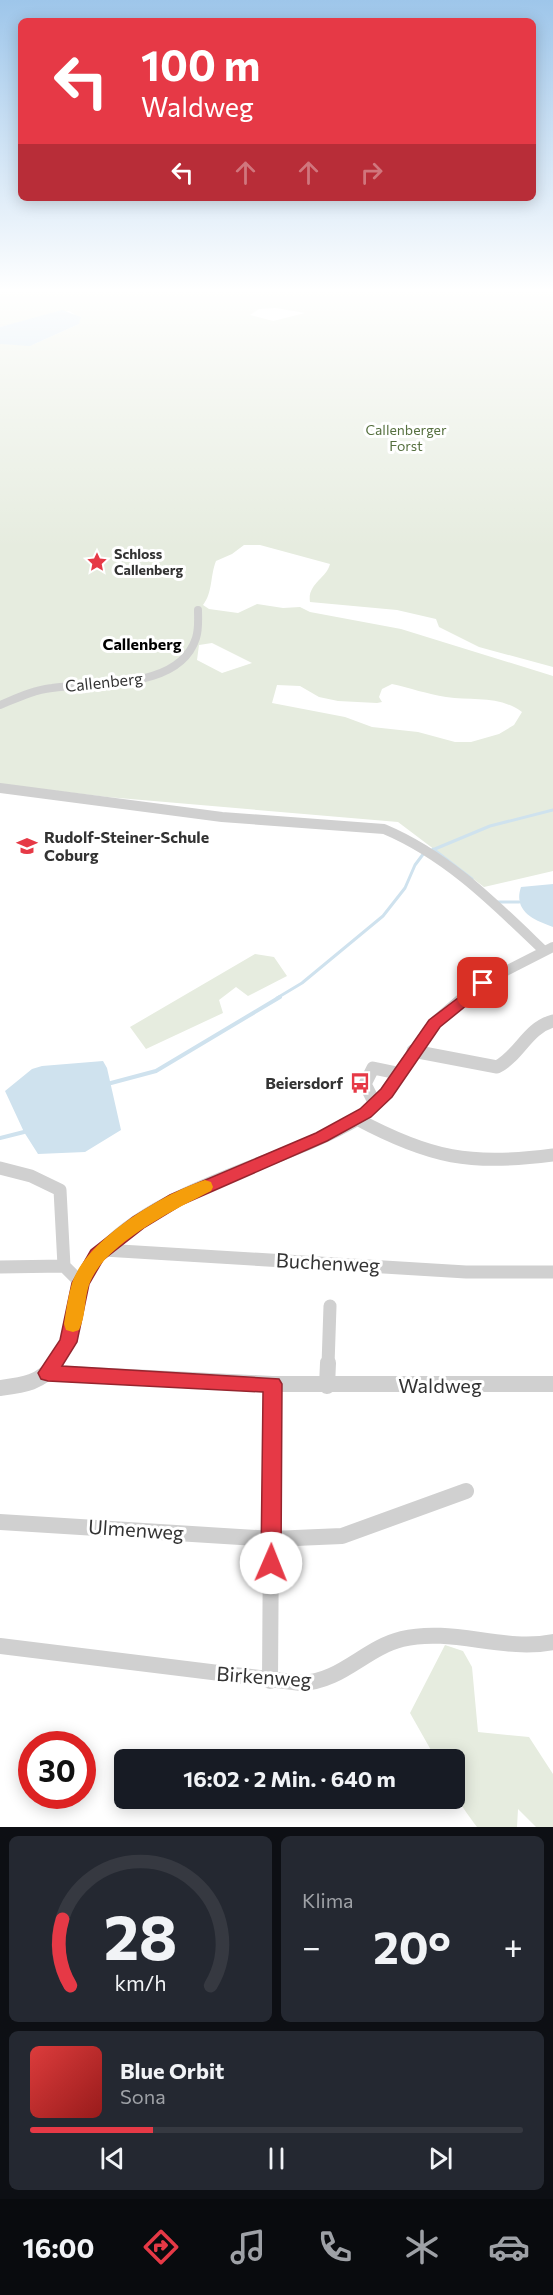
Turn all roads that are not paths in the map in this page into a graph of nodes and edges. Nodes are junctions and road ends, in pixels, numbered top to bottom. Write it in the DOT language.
graph roads {
  1 [pos="198,610"];
  2 [pos="0,705"];
  3 [pos="0,788"];
  4 [pos="548,949"];
  5 [pos="553,1021"];
  6 [pos="413,1051"];
  7 [pos="398,1073"];
  8 [pos="375,1104"];
  9 [pos="357,1119"];
  10 [pos="553,1155"];
  11 [pos="0,1168"];
  12 [pos="104,1250"];
  13 [pos="64,1266"];
  14 [pos="0,1267"];
  15 [pos="553,1272"];
  16 [pos="81,1283"];
  17 [pos="330,1306"];
  18 [pos="48,1373"];
  19 [pos="272,1384"];
  20 [pos="553,1384"];
  21 [pos="327,1386"];
  22 [pos="1,1390"];
  23 [pos="466,1491"];
  24 [pos="0,1522"];
  25 [pos="272,1539"];
  26 [pos="553,1642"];
  27 [pos="0,1647"];
  28 [pos="270,1681"];
  1 -- 2 [label="street, Callenberg"];
  3 -- 4 [label="street"];
  4 -- 6 [label="street"];
  5 -- 6 [label="street"];
  6 -- 7 [label="street"];
  7 -- 8 [label="street"];
  7 -- 8 [label="street"];
  8 -- 9 [label="street"];
  9 -- 10 [label="street"];
  9 -- 12 [label="street"];
  11 -- 13 [label="street"];
  12 -- 15 [label="street, Buchenweg"];
  12 -- 16 [label="street"];
  13 -- 14 [label="street"];
  13 -- 16 [label="street"];
  16 -- 18 [label="street"];
  17 -- 21 [label="street"];
  18 -- 19 [label="street, Waldweg"];
  18 -- 22 [label="street"];
  19 -- 21 [label="street, Waldweg"];
  19 -- 25 [label="street"];
  20 -- 21 [label="street, Waldweg"];
  23 -- 25 [label="street, Ulmenweg"];
  24 -- 25 [label="street, Ulmenweg"];
  25 -- 28 [label="street"];
  26 -- 28 [label="street, Birkenweg"];
  27 -- 28 [label="street, Birkenweg"];
}
